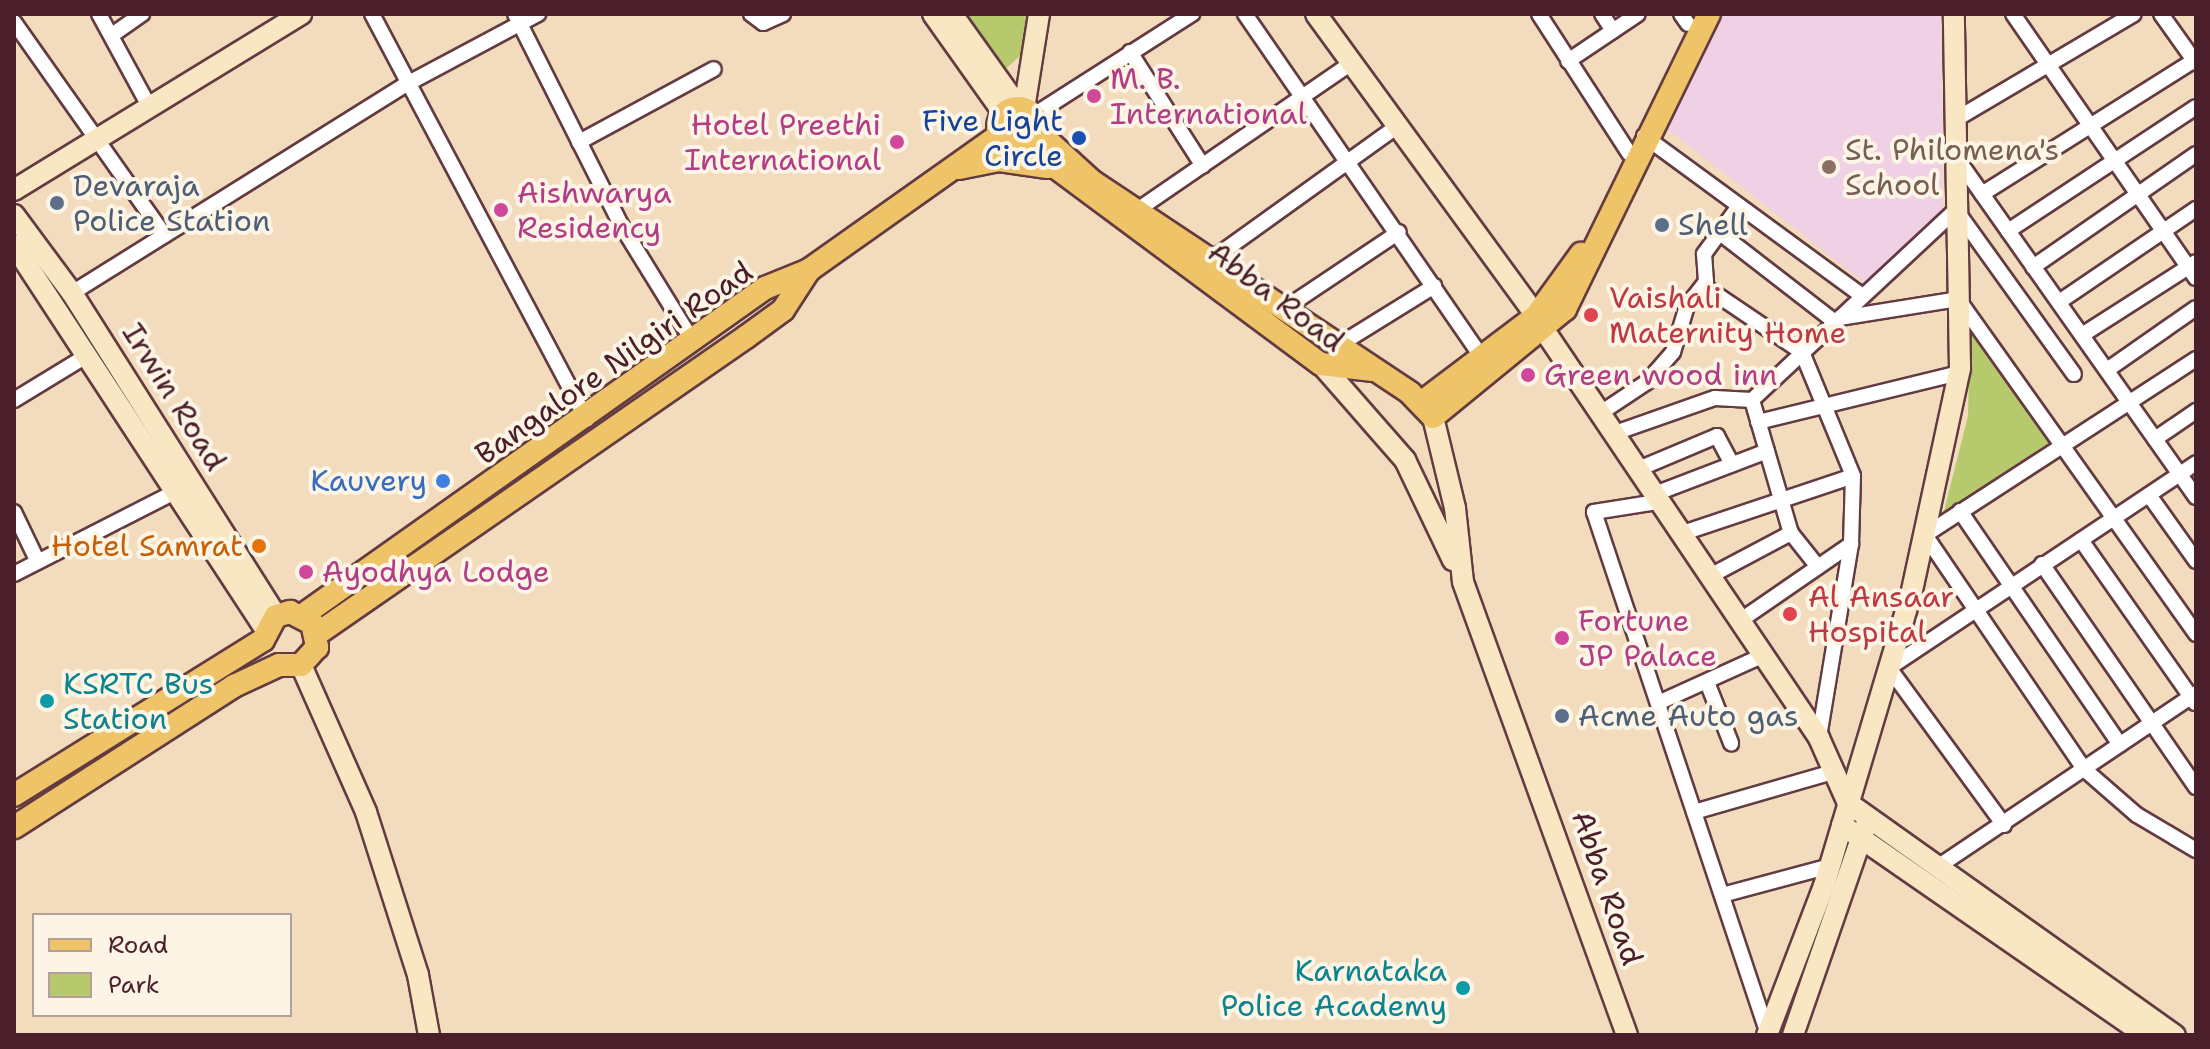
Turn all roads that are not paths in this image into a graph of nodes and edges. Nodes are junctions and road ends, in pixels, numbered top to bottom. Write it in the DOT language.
graph roads {
  1 [pos="99,14"];
  2 [pos="142,14"];
  3 [pos="301,14"];
  4 [pos="372,14"];
  5 [pos="538,14"];
  6 [pos="751,14"];
  7 [pos="783,14"];
  8 [pos="933,14"];
  9 [pos="952,14"];
  10 [pos="1039,14"];
  11 [pos="1192,14"];
  12 [pos="1245,14"];
  13 [pos="1316,14"];
  14 [pos="1539,14"];
  15 [pos="1602,14"];
  16 [pos="1638,14"];
  17 [pos="1709,14"];
  18 [pos="1954,14"];
  19 [pos="2013,14"];
  20 [pos="2134,14"];
  21 [pos="2161,14"];
  22 [pos="1688,17"];
  23 [pos="1176,18"];
  24 [pos="518,19"];
  25 [pos="14,22"];
  26 [pos="1613,31"];
  27 [pos="112,35"];
  28 [pos="1130,52"];
  29 [pos="1568,61"];
  30 [pos="2195,61"];
  31 [pos="1351,63"];
  32 [pos="2047,67"];
  33 [pos="714,69"];
  34 [pos="405,85"];
  35 [pos="1305,97"];
  36 [pos="149,106"];
  37 [pos="2196,107"];
  38 [pos="1953,121"];
  39 [pos="1021,123"];
  40 [pos="1396,127"];
  41 [pos="2087,128"];
  42 [pos="1645,137"];
  43 [pos="93,140"];
  44 [pos="579,142"];
  45 [pos="1629,153"];
  46 [pos="1954,154"];
  47 [pos="2196,154"];
  48 [pos="1350,160"];
  49 [pos="2111,162"];
  50 [pos="1203,166"];
  51 [pos="946,170"];
  52 [pos="1069,180"];
  53 [pos="14,190"];
  54 [pos="1982,194"];
  55 [pos="2135,194"];
  56 [pos="1739,206"];
  57 [pos="2196,209"];
  58 [pos="1956,210"];
  59 [pos="1136,211"];
  60 [pos="14,215"];
  61 [pos="2008,231"];
  62 [pos="2162,231"];
  63 [pos="1399,232"];
  64 [pos="1720,233"];
  65 [pos="164,235"];
  66 [pos="14,245"];
  67 [pos="1211,260"];
  68 [pos="2033,267"];
  69 [pos="2194,269"];
  70 [pos="809,270"];
  71 [pos="1434,286"];
  72 [pos="1704,286"];
  73 [pos="72,293"];
  74 [pos="1863,296"];
  75 [pos="1958,299"];
  76 [pos="2059,302"];
  77 [pos="2196,308"];
  78 [pos="1284,309"];
  79 [pos="1837,320"];
  80 [pos="1540,323"];
  81 [pos="2082,335"];
  82 [pos="692,340"];
  83 [pos="1339,345"];
  84 [pos="1802,352"];
  85 [pos="86,356"];
  86 [pos="1482,357"];
  87 [pos="2196,359"];
  88 [pos="1321,364"];
  89 [pos="1376,370"];
  90 [pos="2107,370"];
  91 [pos="1959,373"];
  92 [pos="2074,374"];
  93 [pos="14,400"];
  94 [pos="1752,400"];
  95 [pos="1827,401"];
  96 [pos="2129,402"];
  97 [pos="1427,410"];
  98 [pos="2196,411"];
  99 [pos="1599,414"];
  100 [pos="587,421"];
  101 [pos="1758,422"];
  102 [pos="1612,434"];
  103 [pos="2155,439"];
  104 [pos="2062,445"];
  105 [pos="1767,451"];
  106 [pos="2196,463"];
  107 [pos="1732,464"];
  108 [pos="1636,470"];
  109 [pos="2180,474"];
  110 [pos="1853,476"];
  111 [pos="193,483"];
  112 [pos="174,492"];
  113 [pos="2149,495"];
  114 [pos="2196,497"];
  115 [pos="1654,498"];
  116 [pos="1781,500"];
  117 [pos="1960,511"];
  118 [pos="14,512"];
  119 [pos="2114,519"];
  120 [pos="1791,533"];
  121 [pos="1680,534"];
  122 [pos="1925,535"];
  123 [pos="2081,540"];
  124 [pos="1851,544"];
  125 [pos="2196,561"];
  126 [pos="38,562"];
  127 [pos="2042,564"];
  128 [pos="1818,567"];
  129 [pos="14,574"];
  130 [pos="1710,576"];
  131 [pos="1463,582"];
  132 [pos="2010,585"];
  133 [pos="1975,609"];
  134 [pos="303,615"];
  135 [pos="1741,620"];
  136 [pos="268,628"];
  137 [pos="317,634"];
  138 [pos="2196,634"];
  139 [pos="1764,655"];
  140 [pos="290,665"];
  141 [pos="1889,668"];
  142 [pos="1707,682"];
  143 [pos="2194,698"];
  144 [pos="1658,703"];
  145 [pos="2152,724"];
  146 [pos="1819,738"];
  147 [pos="1731,743"];
  148 [pos="2120,745"];
  149 [pos="2084,769"];
  150 [pos="1836,771"];
  151 [pos="2196,787"];
  152 [pos="14,795"];
  153 [pos="1848,803"];
  154 [pos="1694,812"];
  155 [pos="1870,816"];
  156 [pos="1842,825"];
  157 [pos="2004,825"];
  158 [pos="14,827"];
  159 [pos="1861,838"];
  160 [pos="2196,850"];
  161 [pos="1830,866"];
  162 [pos="1939,866"];
  163 [pos="1722,895"];
  164 [pos="429,1035"];
  165 [pos="1627,1035"];
  166 [pos="1768,1035"];
  167 [pos="1793,1035"];
  168 [pos="2145,1035"];
  169 [pos="2175,1035"];
  1 -- 27 [label="street"];
  2 -- 27 [label="street"];
  3 -- 36 [label="main road"];
  4 -- 34 [label="street"];
  5 -- 24 [label="street"];
  6 -- 7 [label="street"];
  8 -- 39 [label="main road"];
  9 -- 39 [label="main road"];
  10 -- 39 [label="main road"];
  11 -- 23 [label="street"];
  12 -- 35 [label="street"];
  13 -- 31 [label="main road"];
  14 -- 29 [label="street"];
  15 -- 26 [label="street"];
  16 -- 26 [label="street"];
  17 -- 42 [label="main road"];
  18 -- 38 [label="main road"];
  19 -- 32 [label="street"];
  20 -- 32 [label="street"];
  21 -- 30 [label="street"];
  22 -- 42 [label="main road"];
  23 -- 28 [label="street"];
  24 -- 34 [label="street"];
  24 -- 44 [label="street"];
  25 -- 43 [label="street"];
  26 -- 29 [label="street"];
  27 -- 36 [label="street"];
  28 -- 39 [label="street"];
  28 -- 50 [label="street"];
  29 -- 45 [label="street"];
  30 -- 41 [label="street"];
  31 -- 35 [label="street"];
  31 -- 40 [label="main road"];
  32 -- 38 [label="street"];
  32 -- 41 [label="street"];
  33 -- 44 [label="street"];
  34 -- 65 [label="street"];
  34 -- 100 [label="street"];
  35 -- 48 [label="street"];
  35 -- 50 [label="street"];
  36 -- 43 [label="main road"];
  37 -- 49 [label="street"];
  38 -- 46 [label="main road"];
  39 -- 51 [label="main road, Bangalore Nilgiri Road"];
  39 -- 52 [label="main road, Abba Road"];
  39 -- 59 [label="main road"];
  40 -- 48 [label="street"];
  40 -- 80 [label="main road"];
  41 -- 49 [label="street"];
  41 -- 54 [label="street"];
  42 -- 45 [label="main road"];
  42 -- 56 [label="street"];
  42 -- 80 [label="main road"];
  43 -- 53 [label="main road"];
  43 -- 65 [label="street"];
  44 -- 82 [label="street"];
  45 -- 80 [label="main road"];
  46 -- 54 [label="street"];
  46 -- 58 [label="main road"];
  47 -- 55 [label="street"];
  48 -- 63 [label="street"];
  48 -- 67 [label="street"];
  49 -- 55 [label="street"];
  49 -- 61 [label="street"];
  50 -- 59 [label="street"];
  51 -- 52 [label="main road"];
  51 -- 70 [label="main road, Bangalore Nilgiri Road"];
  52 -- 88 [label="main road, Abba Road"];
  54 -- 61 [label="street"];
  55 -- 62 [label="street"];
  55 -- 68 [label="street"];
  56 -- 64 [label="street"];
  56 -- 74 [label="street"];
  57 -- 62 [label="street"];
  58 -- 74 [label="street"];
  58 -- 75 [label="main road"];
  58 -- 92 [label="street"];
  59 -- 67 [label="main road"];
  60 -- 73 [label="main road, Irwin Road"];
  61 -- 68 [label="street"];
  62 -- 69 [label="street"];
  62 -- 76 [label="street"];
  63 -- 71 [label="street"];
  63 -- 78 [label="street"];
  64 -- 72 [label="street"];
  64 -- 79 [label="street"];
  65 -- 73 [label="street"];
  66 -- 85 [label="main road, Irwin Road"];
  67 -- 78 [label="main road"];
  68 -- 76 [label="street"];
  69 -- 81 [label="street"];
  70 -- 82 [label="main road, Bangalore Nilgiri Road"];
  70 -- 137 [label="main road"];
  71 -- 83 [label="street"];
  71 -- 86 [label="street"];
  72 -- 84 [label="street"];
  72 -- 99 [label="street"];
  73 -- 111 [label="main road, Irwin Road"];
  74 -- 79 [label="street"];
  75 -- 79 [label="street"];
  75 -- 91 [label="main road"];
  75 -- 104 [label="street"];
  76 -- 81 [label="street"];
  77 -- 90 [label="street"];
  78 -- 83 [label="main road"];
  79 -- 84 [label="street"];
  80 -- 86 [label="main road"];
  80 -- 97 [label="main road"];
  80 -- 99 [label="main road"];
  81 -- 90 [label="street"];
  82 -- 100 [label="main road, Bangalore Nilgiri Road"];
  83 -- 89 [label="main road"];
  84 -- 94 [label="street"];
  84 -- 95 [label="street"];
  85 -- 93 [label="street"];
  85 -- 112 [label="main road, Irwin Road"];
  86 -- 97 [label="main road"];
  87 -- 96 [label="street"];
  88 -- 89 [label="main road"];
  88 -- 131 [label="main road, Abba Road"];
  89 -- 97 [label="main road"];
  90 -- 96 [label="street"];
  91 -- 95 [label="street"];
  91 -- 122 [label="main road"];
  94 -- 101 [label="street"];
  94 -- 102 [label="street"];
  95 -- 101 [label="street"];
  95 -- 110 [label="street"];
  96 -- 103 [label="street"];
  96 -- 104 [label="street"];
  97 -- 131 [label="main road, Abba Road"];
  98 -- 103 [label="street"];
  99 -- 102 [label="main road"];
  100 -- 134 [label="main road, Bangalore Nilgiri Road"];
  101 -- 105 [label="street"];
  102 -- 108 [label="main road"];
  103 -- 109 [label="street"];
  104 -- 117 [label="street"];
  104 -- 119 [label="street"];
  105 -- 107 [label="street"];
  105 -- 116 [label="street"];
  106 -- 109 [label="street"];
  107 -- 108 [label="street"];
  107 -- 115 [label="street"];
  108 -- 115 [label="main road"];
  109 -- 113 [label="street"];
  109 -- 114 [label="street"];
  110 -- 116 [label="street"];
  110 -- 124 [label="street"];
  111 -- 112 [label="street"];
  111 -- 136 [label="main road, Irwin Road"];
  112 -- 126 [label="street"];
  112 -- 136 [label="main road, Irwin Road"];
  113 -- 119 [label="street"];
  113 -- 125 [label="street"];
  115 -- 121 [label="main road"];
  115 -- 144 [label="street"];
  116 -- 120 [label="street"];
  116 -- 121 [label="street"];
  117 -- 122 [label="street"];
  117 -- 132 [label="street"];
  118 -- 126 [label="street"];
  119 -- 123 [label="street"];
  119 -- 138 [label="street"];
  120 -- 128 [label="street"];
  120 -- 130 [label="street"];
  121 -- 130 [label="main road"];
  122 -- 133 [label="street"];
  122 -- 141 [label="main road"];
  123 -- 127 [label="street"];
  123 -- 143 [label="street"];
  124 -- 128 [label="street"];
  124 -- 146 [label="street"];
  126 -- 129 [label="street"];
  127 -- 132 [label="street"];
  127 -- 145 [label="street"];
  128 -- 135 [label="street"];
  130 -- 135 [label="main road"];
  131 -- 165 [label="main road, Abba Road"];
  132 -- 133 [label="street"];
  132 -- 148 [label="street"];
  133 -- 141 [label="street"];
  133 -- 149 [label="street"];
  134 -- 136 [label="main road"];
  134 -- 137 [label="main road"];
  135 -- 139 [label="main road"];
  136 -- 152 [label="main road"];
  137 -- 140 [label="main road"];
  139 -- 142 [label="street"];
  139 -- 146 [label="main road"];
  140 -- 158 [label="main road"];
  140 -- 164 [label="main road"];
  141 -- 153 [label="main road"];
  141 -- 157 [label="street"];
  142 -- 144 [label="street"];
  142 -- 147 [label="street"];
  143 -- 145 [label="street"];
  144 -- 154 [label="street"];
  145 -- 148 [label="street"];
  145 -- 151 [label="street"];
  146 -- 150 [label="main road"];
  148 -- 149 [label="street"];
  149 -- 157 [label="street"];
  149 -- 160 [label="street"];
  150 -- 153 [label="main road"];
  150 -- 154 [label="street"];
  153 -- 155 [label="main road"];
  153 -- 156 [label="main road"];
  154 -- 163 [label="street"];
  155 -- 159 [label="main road"];
  155 -- 162 [label="main road"];
  156 -- 159 [label="main road"];
  156 -- 161 [label="main road"];
  157 -- 162 [label="street"];
  159 -- 167 [label="main road"];
  159 -- 168 [label="main road"];
  161 -- 163 [label="street"];
  161 -- 166 [label="main road"];
  162 -- 169 [label="main road"];
  163 -- 166 [label="street"];
}
